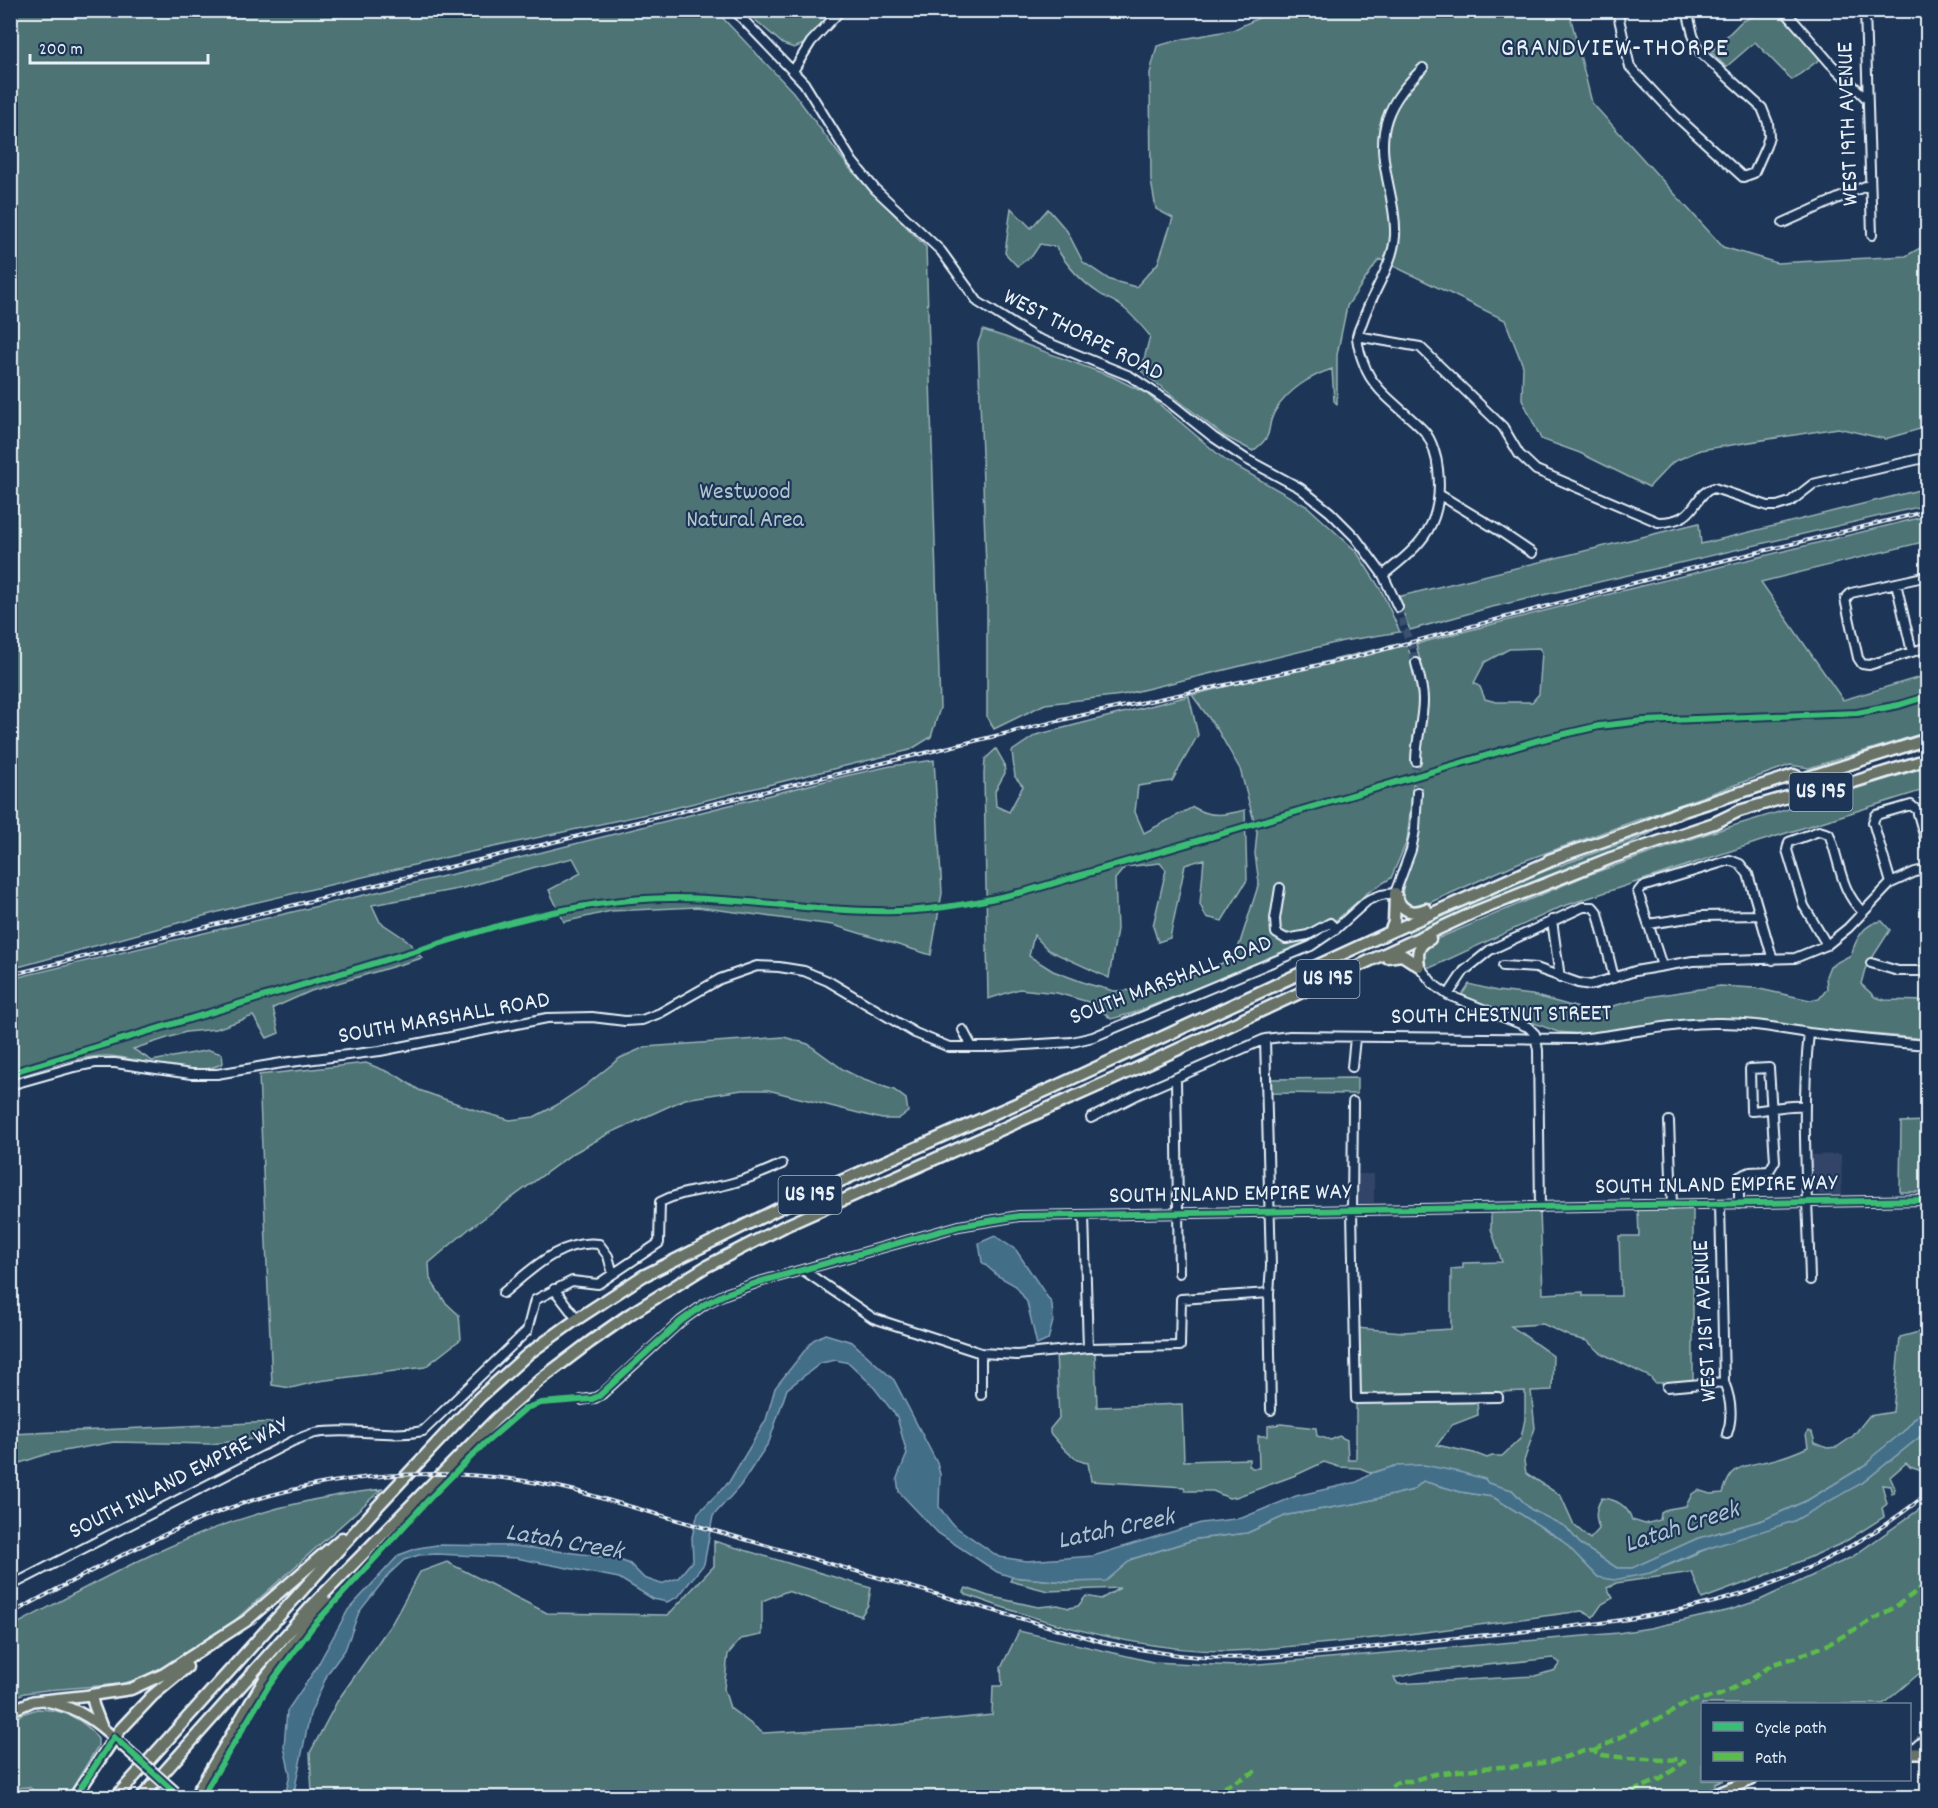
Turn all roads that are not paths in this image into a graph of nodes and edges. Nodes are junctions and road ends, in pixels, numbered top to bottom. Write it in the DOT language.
graph roads {
  1 [pos="734,10"];
  2 [pos="841,10"];
  3 [pos="1617,10"];
  4 [pos="1687,10"];
  5 [pos="1784,10"];
  6 [pos="1865,10"];
  7 [pos="1423,68"];
  8 [pos="792,71"];
  9 [pos="1867,99"];
  10 [pos="1870,184"];
  11 [pos="1784,223"];
  12 [pos="1872,236"];
  13 [pos="1357,336"];
  14 [pos="1928,457"];
  15 [pos="1440,495"];
  16 [pos="1532,553"];
  17 [pos="1383,575"];
  18 [pos="1928,576"];
  19 [pos="1896,583"];
  20 [pos="1398,607"];
  21 [pos="1928,647"];
  22 [pos="1912,652"];
  23 [pos="1416,663"];
  24 [pos="1928,739"];
  25 [pos="1928,759"];
  26 [pos="1416,761"];
  27 [pos="1803,779"];
  28 [pos="1417,792"];
  29 [pos="1714,823"];
  30 [pos="1928,849"];
  31 [pos="1555,859"];
  32 [pos="1928,869"];
  33 [pos="1891,883"];
  34 [pos="1544,885"];
  35 [pos="1280,888"];
  36 [pos="1395,893"];
  37 [pos="1863,912"];
  38 [pos="1759,915"];
  39 [pos="1552,920"];
  40 [pos="1648,924"];
  41 [pos="1336,929"];
  42 [pos="1390,932"];
  43 [pos="1827,945"];
  44 [pos="1773,960"];
  45 [pos="1365,963"];
  46 [pos="1871,963"];
  47 [pos="1419,966"];
  48 [pos="1503,966"];
  49 [pos="1662,966"];
  50 [pos="1928,972"];
  51 [pos="1560,978"];
  52 [pos="1614,978"];
  53 [pos="1448,994"];
  54 [pos="963,1030"];
  55 [pos="1809,1033"];
  56 [pos="1536,1037"];
  57 [pos="1355,1038"];
  58 [pos="1265,1039"];
  59 [pos="1928,1045"];
  60 [pos="972,1047"];
  61 [pos="1352,1067"];
  62 [pos="1176,1079"];
  63 [pos="10,1085"];
  64 [pos="1052,1088"];
  65 [pos="1353,1102"];
  66 [pos="1805,1106"];
  67 [pos="1771,1110"];
  68 [pos="1091,1118"];
  69 [pos="1669,1121"];
  70 [pos="969,1143"];
  71 [pos="782,1164"];
  72 [pos="1928,1200"];
  73 [pos="1808,1202"];
  74 [pos="1720,1204"];
  75 [pos="1739,1204"];
  76 [pos="1672,1205"];
  77 [pos="1540,1208"];
  78 [pos="1352,1211"];
  79 [pos="1270,1212"];
  80 [pos="1178,1214"];
  81 [pos="1084,1215"];
  82 [pos="803,1270"];
  83 [pos="613,1274"];
  84 [pos="1179,1274"];
  85 [pos="1810,1280"];
  86 [pos="554,1289"];
  87 [pos="503,1293"];
  88 [pos="1269,1293"];
  89 [pos="577,1318"];
  90 [pos="1089,1348"];
  91 [pos="981,1353"];
  92 [pos="1724,1382"];
  93 [pos="1667,1387"];
  94 [pos="981,1395"];
  95 [pos="1498,1397"];
  96 [pos="581,1400"];
  97 [pos="1270,1410"];
  98 [pos="1727,1434"];
  99 [pos="378,1506"];
  100 [pos="393,1523"];
  101 [pos="10,1586"];
  102 [pos="235,1630"];
  103 [pos="91,1695"];
  104 [pos="41,1700"];
  105 [pos="10,1711"];
  106 [pos="102,1727"];
  107 [pos="1928,1736"];
  108 [pos="114,1737"];
  109 [pos="1911,1752"];
  110 [pos="1911,1753"];
  111 [pos="1928,1753"];
  112 [pos="1747,1781"];
  113 [pos="1731,1787"];
  114 [pos="1720,1794"];
  115 [pos="178,1795"];
  116 [pos="74,1797"];
  117 [pos="115,1797"];
  118 [pos="141,1797"];
  119 [pos="194,1797"];
  120 [pos="1705,1797"];
  121 [pos="1732,1797"];
  1 -- 8 [label="street, WEST THORPE ROAD"];
  2 -- 8 [label="street"];
  3 -- 4 [label="street"];
  5 -- 9 [label="street"];
  6 -- 9 [label="street, WEST 19TH AVENUE"];
  7 -- 13 [label="street"];
  8 -- 17 [label="street, WEST THORPE ROAD"];
  9 -- 10 [label="street, WEST 19TH AVENUE"];
  10 -- 11 [label="street"];
  10 -- 12 [label="street, WEST 19TH AVENUE"];
  13 -- 14 [label="street"];
  13 -- 15 [label="street"];
  15 -- 16 [label="street"];
  15 -- 17 [label="street"];
  17 -- 20 [label="street, WEST THORPE ROAD"];
  18 -- 19 [label="street"];
  19 -- 22 [label="street"];
  19 -- 22 [label="street"];
  21 -- 22 [label="street"];
  23 -- 26 [label="street"];
  24 -- 27 [label="highway, US 195"];
  25 -- 29 [label="highway, US 195"];
  27 -- 29 [label="highway"];
  27 -- 31 [label="highway, US 195"];
  28 -- 36 [label="street"];
  29 -- 34 [label="highway, US 195"];
  30 -- 33 [label="street"];
  31 -- 36 [label="highway"];
  31 -- 42 [label="highway, US 195"];
  32 -- 33 [label="street"];
  33 -- 37 [label="street"];
  34 -- 45 [label="highway, US 195"];
  34 -- 47 [label="highway"];
  35 -- 41 [label="street"];
  36 -- 41 [label="street, SOUTH MARSHALL ROAD"];
  36 -- 42 [label="highway"];
  37 -- 43 [label="street"];
  37 -- 43 [label="street"];
  38 -- 40 [label="street"];
  38 -- 40 [label="street"];
  38 -- 44 [label="street"];
  39 -- 51 [label="street"];
  39 -- 52 [label="street"];
  39 -- 53 [label="street"];
  40 -- 49 [label="street"];
  41 -- 60 [label="street, SOUTH MARSHALL ROAD"];
  42 -- 64 [label="highway, US 195"];
  43 -- 44 [label="street"];
  44 -- 49 [label="street"];
  45 -- 47 [label="highway"];
  45 -- 70 [label="highway, US 195"];
  46 -- 50 [label="street"];
  47 -- 53 [label="street"];
  48 -- 51 [label="street"];
  49 -- 52 [label="street"];
  51 -- 52 [label="street"];
  53 -- 56 [label="street"];
  54 -- 60 [label="street"];
  55 -- 56 [label="street, SOUTH CHESTNUT STREET"];
  55 -- 59 [label="street, SOUTH CHESTNUT STREET"];
  55 -- 66 [label="street"];
  56 -- 57 [label="street, SOUTH CHESTNUT STREET"];
  56 -- 77 [label="street"];
  57 -- 58 [label="street, SOUTH CHESTNUT STREET"];
  57 -- 61 [label="street"];
  58 -- 62 [label="street, SOUTH CHESTNUT STREET"];
  58 -- 79 [label="street"];
  60 -- 63 [label="street, SOUTH MARSHALL ROAD"];
  62 -- 68 [label="street, SOUTH CHESTNUT STREET"];
  62 -- 80 [label="street"];
  64 -- 70 [label="highway"];
  64 -- 89 [label="highway, US 195"];
  65 -- 78 [label="street"];
  66 -- 67 [label="street"];
  66 -- 73 [label="street"];
  67 -- 67 [label="street"];
  67 -- 75 [label="street"];
  69 -- 76 [label="street"];
  70 -- 100 [label="highway, US 195"];
  71 -- 83 [label="street"];
  72 -- 73 [label="street, SOUTH INLAND EMPIRE WAY"];
  73 -- 75 [label="street, SOUTH INLAND EMPIRE WAY"];
  73 -- 85 [label="street"];
  74 -- 75 [label="street, SOUTH INLAND EMPIRE WAY"];
  74 -- 76 [label="street, SOUTH INLAND EMPIRE WAY"];
  74 -- 92 [label="street, WEST 21ST AVENUE"];
  76 -- 77 [label="street, SOUTH INLAND EMPIRE WAY"];
  77 -- 78 [label="street, SOUTH INLAND EMPIRE WAY"];
  78 -- 79 [label="street, SOUTH INLAND EMPIRE WAY"];
  78 -- 95 [label="street"];
  79 -- 80 [label="street, SOUTH INLAND EMPIRE WAY"];
  79 -- 88 [label="street"];
  80 -- 81 [label="street, SOUTH INLAND EMPIRE WAY"];
  80 -- 84 [label="street"];
  81 -- 82 [label="street, SOUTH INLAND EMPIRE WAY"];
  81 -- 90 [label="street"];
  82 -- 91 [label="street"];
  82 -- 96 [label="street, SOUTH INLAND EMPIRE WAY"];
  83 -- 86 [label="street"];
  83 -- 87 [label="street"];
  86 -- 89 [label="street"];
  86 -- 101 [label="street, SOUTH INLAND EMPIRE WAY"];
  88 -- 90 [label="street"];
  88 -- 97 [label="street"];
  89 -- 99 [label="highway, US 195"];
  90 -- 91 [label="street"];
  91 -- 94 [label="street"];
  92 -- 93 [label="street"];
  92 -- 98 [label="street, WEST 21ST AVENUE"];
  99 -- 102 [label="highway"];
  99 -- 117 [label="highway, US 195"];
  100 -- 118 [label="highway, US 195"];
  100 -- 119 [label="highway"];
  102 -- 103 [label="highway"];
  102 -- 108 [label="highway"];
  103 -- 104 [label="main road"];
  103 -- 106 [label="main road"];
  104 -- 105 [label="main road"];
  104 -- 106 [label="main road"];
  106 -- 108 [label="main road"];
  107 -- 109 [label="street"];
  108 -- 115 [label="main road, bridge"];
  108 -- 116 [label="highway"];
  110 -- 111 [label="main road"];
  112 -- 113 [label="main road"];
  113 -- 114 [label="main road"];
  113 -- 121 [label="street"];
  114 -- 120 [label="main road"];
}
